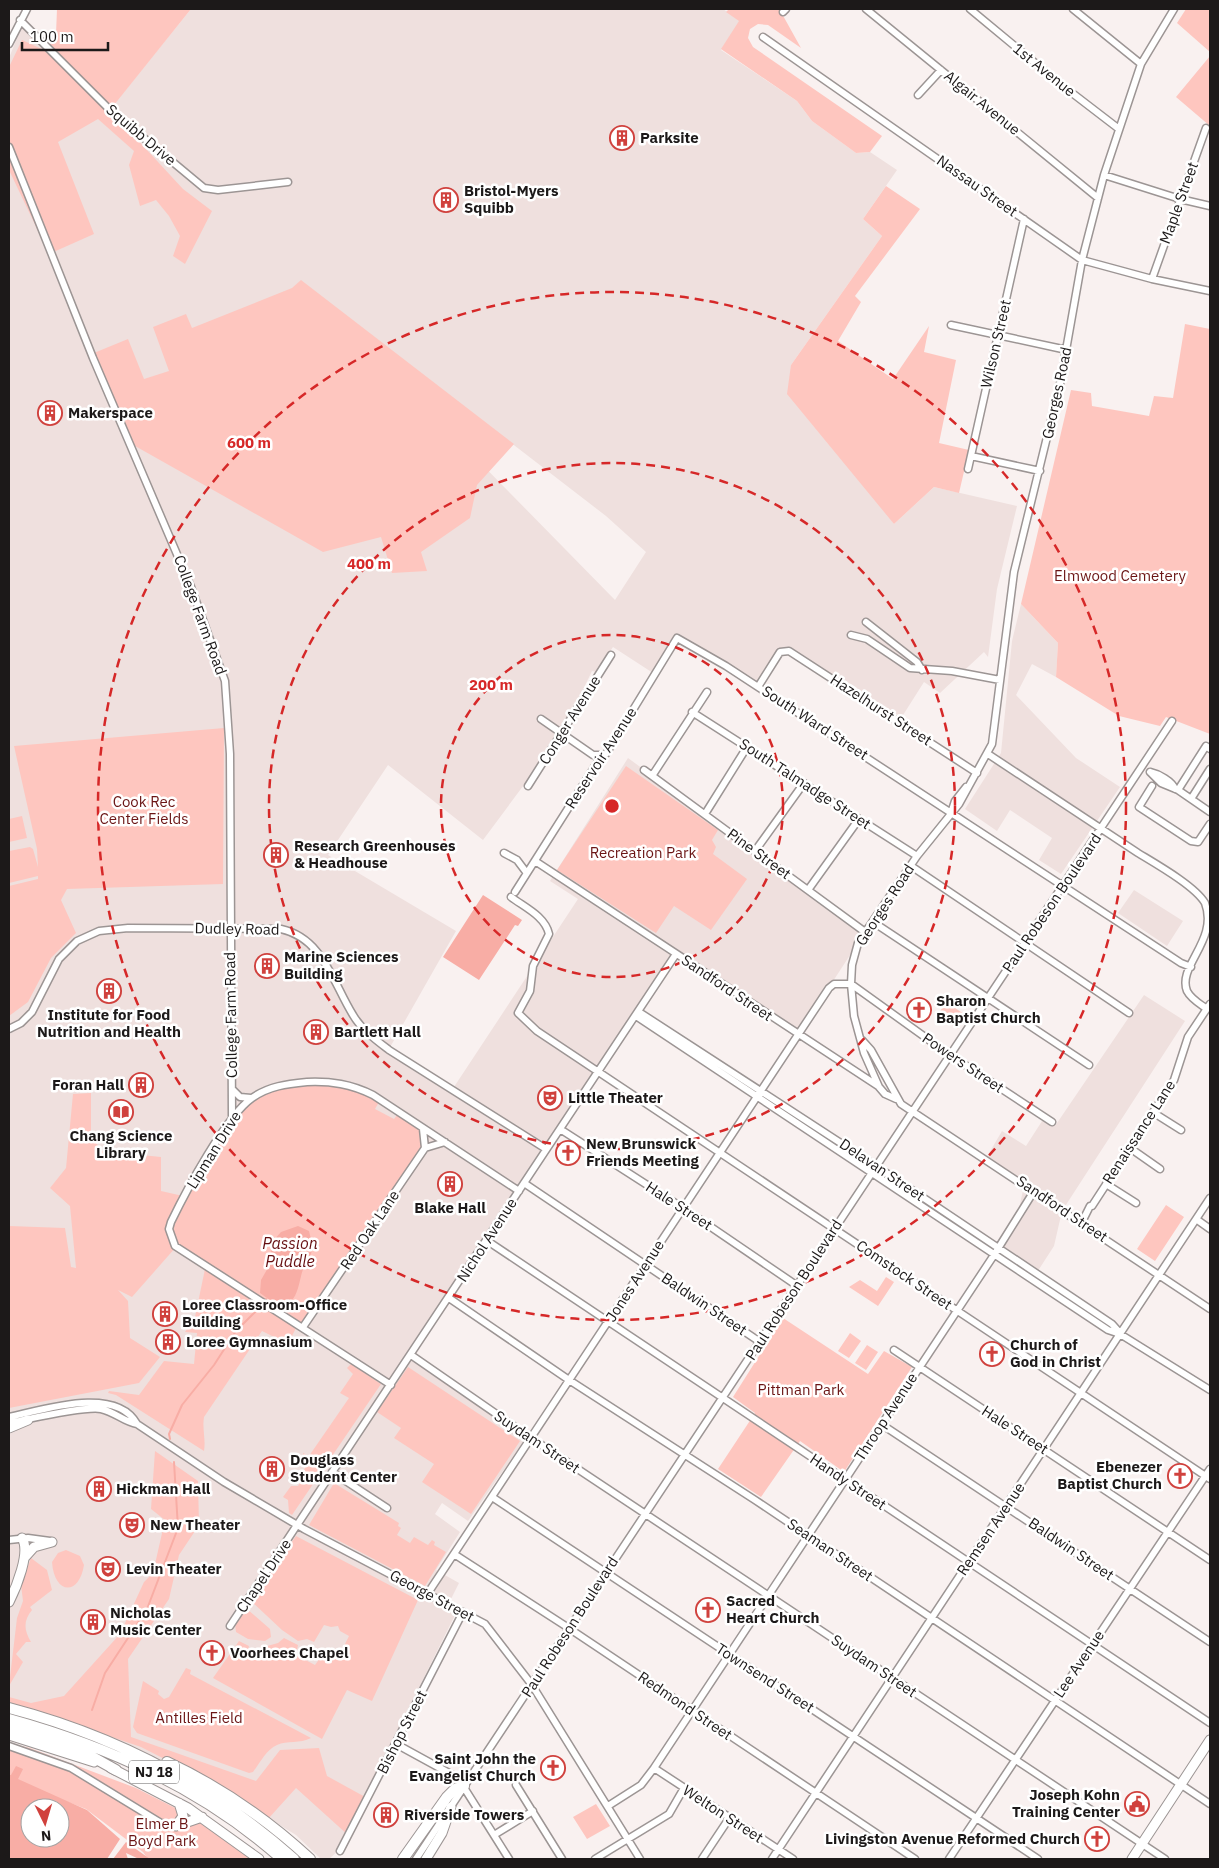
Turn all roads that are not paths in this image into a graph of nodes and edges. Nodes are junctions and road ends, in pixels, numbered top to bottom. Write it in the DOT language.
graph roads {
  1 [pos="27,9"];
  2 [pos="866,9"];
  3 [pos="1073,9"];
  4 [pos="1174,9"];
  5 [pos="975,10"];
  6 [pos="20,20"];
  7 [pos="763,37"];
  8 [pos="9,44"];
  9 [pos="1141,64"];
  10 [pos="941,70"];
  11 [pos="918,95"];
  12 [pos="1206,128"];
  13 [pos="1119,129"];
  14 [pos="9,147"];
  15 [pos="1104,175"];
  16 [pos="288,182"];
  17 [pos="1098,198"];
  18 [pos="1180,200"];
  19 [pos="1210,206"];
  20 [pos="1024,219"];
  21 [pos="1082,260"];
  22 [pos="1152,279"];
  23 [pos="1210,291"];
  24 [pos="950,325"];
  25 [pos="998,335"];
  26 [pos="1067,350"];
  27 [pos="971,456"];
  28 [pos="968,468"];
  29 [pos="1040,471"];
  30 [pos="866,622"];
  31 [pos="851,635"];
  32 [pos="677,638"];
  33 [pos="611,655"];
  34 [pos="922,670"];
  35 [pos="1000,680"];
  36 [pos="758,687"];
  37 [pos="707,692"];
  38 [pos="692,712"];
  39 [pos="541,719"];
  40 [pos="1172,721"];
  41 [pos="561,735"];
  42 [pos="747,747"];
  43 [pos="1210,749"];
  44 [pos="988,754"];
  45 [pos="602,755"];
  46 [pos="1142,767"];
  47 [pos="1210,769"];
  48 [pos="644,770"];
  49 [pos="977,773"];
  50 [pos="652,776"];
  51 [pos="804,783"];
  52 [pos="528,786"];
  53 [pos="1152,786"];
  54 [pos="1176,790"];
  55 [pos="1191,799"];
  56 [pos="951,812"];
  57 [pos="1210,812"];
  58 [pos="705,814"];
  59 [pos="859,818"];
  60 [pos="1210,824"];
  61 [pos="1102,828"];
  62 [pos="755,851"];
  63 [pos="504,853"];
  64 [pos="918,856"];
  65 [pos="535,861"];
  66 [pos="911,866"];
  67 [pos="525,875"];
  68 [pos="1064,885"];
  69 [pos="808,890"];
  70 [pos="513,895"];
  71 [pos="874,922"];
  72 [pos="230,928"];
  73 [pos="865,932"];
  74 [pos="1026,942"];
  75 [pos="676,954"];
  76 [pos="1191,967"];
  77 [pos="851,984"];
  78 [pos="988,999"];
  79 [pos="1209,1006"];
  80 [pos="1129,1013"];
  81 [pos="637,1014"];
  82 [pos="9,1029"];
  83 [pos="798,1035"];
  84 [pos="862,1039"];
  85 [pos="950,1055"];
  86 [pos="1089,1065"];
  87 [pos="597,1072"];
  88 [pos="880,1087"];
  89 [pos="232,1090"];
  90 [pos="760,1090"];
  91 [pos="756,1097"];
  92 [pos="251,1098"];
  93 [pos="896,1099"];
  94 [pos="912,1111"];
  95 [pos="1154,1113"];
  96 [pos="232,1116"];
  97 [pos="1052,1122"];
  98 [pos="423,1128"];
  99 [pos="560,1129"];
  100 [pos="1181,1130"];
  101 [pos="445,1142"];
  102 [pos="424,1148"];
  103 [pos="1130,1148"];
  104 [pos="546,1149"];
  105 [pos="720,1153"];
  106 [pos="876,1166"];
  107 [pos="1160,1168"];
  108 [pos="872,1173"];
  109 [pos="524,1183"];
  110 [pos="1106,1184"];
  111 [pos="519,1191"];
  112 [pos="1034,1191"];
  113 [pos="1210,1198"];
  114 [pos="1136,1203"];
  115 [pos="683,1208"];
  116 [pos="940,1209"];
  117 [pos="935,1215"];
  118 [pos="1196,1219"];
  119 [pos="1084,1220"];
  120 [pos="834,1229"];
  121 [pos="1210,1229"];
  122 [pos="486,1240"];
  123 [pos="998,1248"];
  124 [pos="994,1255"];
  125 [pos="646,1264"];
  126 [pos="1160,1275"];
  127 [pos="796,1285"];
  128 [pos="449,1298"];
  129 [pos="1210,1309"];
  130 [pos="956,1311"];
  131 [pos="607,1322"];
  132 [pos="303,1327"];
  133 [pos="1120,1334"];
  134 [pos="760,1342"];
  135 [pos="894,1350"];
  136 [pos="411,1354"];
  137 [pos="918,1367"];
  138 [pos="569,1380"];
  139 [pos="390,1385"];
  140 [pos="1210,1390"];
  141 [pos="1082,1393"];
  142 [pos="722,1399"];
  143 [pos="9,1417"];
  144 [pos="28,1420"];
  145 [pos="9,1423"];
  146 [pos="138,1424"];
  147 [pos="882,1424"];
  148 [pos="9,1428"];
  149 [pos="531,1438"];
  150 [pos="1044,1449"];
  151 [pos="684,1454"];
  152 [pos="1210,1469"];
  153 [pos="332,1472"];
  154 [pos="1208,1477"];
  155 [pos="844,1480"];
  156 [pos="492,1497"];
  157 [pos="1006,1506"];
  158 [pos="387,1508"];
  159 [pos="644,1513"];
  160 [pos="297,1525"];
  161 [pos="1167,1532"];
  162 [pos="807,1535"];
  163 [pos="22,1538"];
  164 [pos="9,1540"];
  165 [pos="54,1542"];
  166 [pos="454,1554"];
  167 [pos="25,1557"];
  168 [pos="1210,1560"];
  169 [pos="968,1562"];
  170 [pos="606,1571"];
  171 [pos="1130,1588"];
  172 [pos="428,1593"];
  173 [pos="768,1595"];
  174 [pos="9,1602"];
  175 [pos="463,1612"];
  176 [pos="932,1618"];
  177 [pos="230,1626"];
  178 [pos="570,1628"];
  179 [pos="1210,1642"];
  180 [pos="1092,1644"];
  181 [pos="728,1654"];
  182 [pos="892,1678"];
  183 [pos="532,1686"];
  184 [pos="1054,1700"];
  185 [pos="9,1708"];
  186 [pos="691,1710"];
  187 [pos="9,1719"];
  188 [pos="1210,1723"];
  189 [pos="66,1725"];
  190 [pos="9,1729"];
  191 [pos="9,1735"];
  192 [pos="855,1737"];
  193 [pos="1210,1740"];
  194 [pos="396,1744"];
  195 [pos="9,1746"];
  196 [pos="1016,1760"];
  197 [pos="654,1768"];
  198 [pos="116,1770"];
  199 [pos="516,1785"];
  200 [pos="1181,1785"];
  201 [pos="464,1786"];
  202 [pos="684,1788"];
  203 [pos="816,1793"];
  204 [pos="179,1803"];
  205 [pos="1210,1804"];
  206 [pos="451,1806"];
  207 [pos="608,1806"];
  208 [pos="533,1811"];
  209 [pos="202,1817"];
  210 [pos="730,1817"];
  211 [pos="977,1818"];
  212 [pos="176,1826"];
  213 [pos="494,1835"];
  214 [pos="628,1839"];
  215 [pos="1142,1844"];
  216 [pos="778,1849"];
  217 [pos="340,1851"];
  218 [pos="259,1859"];
  219 [pos="282,1859"];
  220 [pos="294,1859"];
  221 [pos="310,1859"];
  222 [pos="403,1859"];
  223 [pos="416,1859"];
  224 [pos="426,1859"];
  225 [pos="509,1859"];
  226 [pos="562,1859"];
  227 [pos="595,1859"];
  228 [pos="640,1859"];
  229 [pos="702,1859"];
  230 [pos="772,1859"];
  231 [pos="793,1859"];
  232 [pos="915,1859"];
  233 [pos="950,1859"];
  234 [pos="1038,1859"];
  235 [pos="1132,1859"];
  236 [pos="1165,1859"];
  1 -- 6 [label="street"];
  2 -- 10 [label="street, Algair Avenue"];
  3 -- 9 [label="street"];
  4 -- 9 [label="street, Georges Road"];
  5 -- 13 [label="street, 1st Avenue"];
  6 -- 8 [label="street"];
  6 -- 16 [label="street, Squibb Drive"];
  7 -- 20 [label="street, Nassau Street"];
  9 -- 13 [label="street, Georges Road"];
  10 -- 11 [label="street"];
  10 -- 17 [label="street, Algair Avenue"];
  12 -- 18 [label="street, Maple Street"];
  13 -- 15 [label="street, Georges Road"];
  14 -- 72 [label="street, College Farm Road"];
  15 -- 17 [label="street, Georges Road"];
  15 -- 18 [label="street"];
  17 -- 21 [label="street, Georges Road"];
  18 -- 19 [label="street"];
  18 -- 22 [label="street, Maple Street"];
  20 -- 21 [label="street, Nassau Street"];
  20 -- 25 [label="street, Wilson Street"];
  21 -- 22 [label="street, Nassau Street"];
  21 -- 26 [label="street, Georges Road"];
  22 -- 23 [label="street, Nassau Street"];
  24 -- 25 [label="street"];
  25 -- 26 [label="street"];
  25 -- 27 [label="street, Wilson Street"];
  26 -- 29 [label="street, Georges Road"];
  27 -- 28 [label="street, Wilson Street"];
  27 -- 29 [label="street"];
  29 -- 35 [label="street, Georges Road"];
  30 -- 34 [label="street"];
  31 -- 34 [label="street"];
  32 -- 36 [label="street, South Ward Street"];
  32 -- 45 [label="street, Reservoir Avenue"];
  33 -- 41 [label="street, Conger Avenue"];
  34 -- 35 [label="street"];
  35 -- 44 [label="street, Georges Road"];
  36 -- 49 [label="street, Hazelhurst Street"];
  36 -- 56 [label="street, South Ward Street"];
  37 -- 38 [label="street"];
  38 -- 42 [label="street, South Talmadge Street"];
  38 -- 50 [label="street"];
  39 -- 41 [label="street"];
  40 -- 46 [label="street, Paul Robeson Boulevard"];
  41 -- 45 [label="street"];
  41 -- 52 [label="street, Conger Avenue"];
  42 -- 51 [label="street, South Talmadge Street"];
  42 -- 58 [label="street"];
  43 -- 54 [label="street"];
  44 -- 49 [label="street, Georges Road"];
  44 -- 61 [label="street"];
  45 -- 65 [label="street, Reservoir Avenue"];
  46 -- 54 [label="street"];
  46 -- 61 [label="street, Paul Robeson Boulevard"];
  47 -- 55 [label="street"];
  48 -- 50 [label="street, Pine Street"];
  49 -- 56 [label="street, Georges Road"];
  50 -- 58 [label="street, Pine Street"];
  51 -- 59 [label="street, South Talmadge Street"];
  51 -- 62 [label="street"];
  53 -- 60 [label="street"];
  54 -- 55 [label="street"];
  55 -- 57 [label="street"];
  56 -- 64 [label="street, Georges Road"];
  56 -- 68 [label="street, South Ward Street"];
  58 -- 62 [label="street, Pine Street"];
  59 -- 64 [label="street, South Talmadge Street"];
  59 -- 69 [label="street"];
  61 -- 68 [label="street, Paul Robeson Boulevard"];
  61 -- 76 [label="street"];
  62 -- 69 [label="street, Pine Street"];
  63 -- 67 [label="street"];
  64 -- 66 [label="street, Georges Road"];
  65 -- 67 [label="street, Reservoir Avenue"];
  65 -- 75 [label="street, Sandford Street"];
  66 -- 71 [label="street, Georges Road"];
  66 -- 74 [label="street"];
  67 -- 70 [label="street, Reservoir Avenue"];
  68 -- 74 [label="street, Paul Robeson Boulevard"];
  68 -- 76 [label="street, South Ward Street"];
  69 -- 73 [label="street, Pine Street"];
  70 -- 87 [label="street, Comstock Street"];
  71 -- 73 [label="street, Georges Road"];
  71 -- 78 [label="street"];
  72 -- 82 [label="street, Dudley Road"];
  72 -- 89 [label="street, College Farm Road"];
  72 -- 104 [label="street, Dudley Road"];
  73 -- 77 [label="street, Georges Road"];
  74 -- 78 [label="street, Paul Robeson Boulevard"];
  74 -- 80 [label="street"];
  75 -- 81 [label="street, Nichol Avenue"];
  75 -- 83 [label="street, Sandford Street"];
  76 -- 79 [label="street"];
  77 -- 83 [label="street, Jones Avenue"];
  77 -- 84 [label="street, Georges Road"];
  77 -- 85 [label="street, Powers Street"];
  78 -- 85 [label="street, Paul Robeson Boulevard"];
  78 -- 86 [label="street"];
  79 -- 95 [label="street, Renaissance Lane"];
  81 -- 87 [label="street, Nichol Avenue"];
  81 -- 90 [label="street, Delavan Street"];
  81 -- 91 [label="street, Delavan Street"];
  83 -- 88 [label="street, Sandford Street"];
  83 -- 90 [label="street, Jones Avenue"];
  84 -- 88 [label="street, Georges Road"];
  84 -- 93 [label="street, Georges Road"];
  85 -- 94 [label="street, Paul Robeson Boulevard"];
  85 -- 97 [label="street, Powers Street"];
  87 -- 99 [label="street, Nichol Avenue"];
  87 -- 105 [label="street, Comstock Street"];
  88 -- 93 [label="street, Sandford Street"];
  89 -- 92 [label="street"];
  89 -- 96 [label="street, College Farm Road"];
  90 -- 91 [label="street, Jones Avenue"];
  90 -- 106 [label="street, Delavan Street"];
  91 -- 105 [label="street, Jones Avenue"];
  91 -- 108 [label="street, Delavan Street"];
  92 -- 96 [label="street, Lipman Drive"];
  92 -- 98 [label="street, Lipman Drive"];
  93 -- 94 [label="street, Georges Road"];
  94 -- 106 [label="street, Paul Robeson Boulevard"];
  94 -- 112 [label="street, Sandford Street"];
  95 -- 100 [label="street"];
  95 -- 103 [label="street, Renaissance Lane"];
  96 -- 132 [label="street, Lipman Drive"];
  98 -- 101 [label="street, Lipman Drive"];
  98 -- 102 [label="street"];
  99 -- 104 [label="street, Nichol Avenue"];
  99 -- 115 [label="street, Hale Street"];
  101 -- 102 [label="street"];
  101 -- 111 [label="street, Lipman Drive"];
  102 -- 132 [label="street, Red Oak Lane"];
  103 -- 107 [label="street"];
  103 -- 110 [label="street, Renaissance Lane"];
  104 -- 109 [label="street, Nichol Avenue"];
  105 -- 115 [label="street, Jones Avenue"];
  105 -- 120 [label="street, Comstock Street"];
  106 -- 108 [label="street, Paul Robeson Boulevard"];
  106 -- 116 [label="street, Delavan Street"];
  108 -- 117 [label="street, Delavan Street"];
  108 -- 120 [label="street, Paul Robeson Boulevard"];
  109 -- 111 [label="street, Nichol Avenue"];
  109 -- 125 [label="street, Baldwin Street"];
  110 -- 114 [label="street"];
  110 -- 119 [label="street, Renaissance Lane"];
  111 -- 122 [label="street, Nichol Avenue"];
  112 -- 119 [label="street, Sandford Street"];
  112 -- 123 [label="street, Throop Avenue"];
  113 -- 118 [label="street, Remsen Avenue"];
  115 -- 125 [label="street, Jones Avenue"];
  115 -- 127 [label="street, Hale Street"];
  116 -- 117 [label="street"];
  116 -- 123 [label="street, Delavan Street"];
  117 -- 124 [label="street, Delavan Street"];
  118 -- 121 [label="street"];
  118 -- 126 [label="street, Remsen Avenue"];
  119 -- 126 [label="street, Sandford Street"];
  120 -- 127 [label="street, Paul Robeson Boulevard"];
  120 -- 130 [label="street, Comstock Street"];
  122 -- 128 [label="street, Nichol Avenue"];
  122 -- 131 [label="street, Handy Street"];
  123 -- 124 [label="street, Throop Avenue"];
  123 -- 133 [label="street, Delavan Street"];
  124 -- 130 [label="street, Throop Avenue"];
  124 -- 133 [label="street, Delavan Street"];
  125 -- 131 [label="street, Jones Avenue"];
  125 -- 134 [label="street, Baldwin Street"];
  126 -- 129 [label="street, Sandford Street"];
  126 -- 133 [label="street, Remsen Avenue"];
  127 -- 134 [label="street, Paul Robeson Boulevard"];
  128 -- 136 [label="street, Nichol Avenue"];
  128 -- 138 [label="street, Seaman Street"];
  130 -- 137 [label="street, Throop Avenue"];
  130 -- 141 [label="street, Comstock Street"];
  131 -- 138 [label="street, Jones Avenue"];
  131 -- 142 [label="street, Handy Street"];
  132 -- 139 [label="street, Lipman Drive"];
  133 -- 140 [label="street, Delavan Street"];
  133 -- 141 [label="street, Remsen Avenue"];
  134 -- 142 [label="street, Paul Robeson Boulevard"];
  135 -- 137 [label="street, Hale Street"];
  136 -- 139 [label="street, Nichol Avenue"];
  136 -- 149 [label="street, Suydam Street"];
  137 -- 147 [label="street, Throop Avenue"];
  137 -- 150 [label="street, Hale Street"];
  138 -- 149 [label="street, Jones Avenue"];
  138 -- 151 [label="street, Seaman Street"];
  139 -- 153 [label="street, Nichol Avenue"];
  141 -- 150 [label="street, Remsen Avenue"];
  141 -- 154 [label="street, Comstock Street"];
  142 -- 151 [label="street, Paul Robeson Boulevard"];
  142 -- 155 [label="street, Handy Street"];
  143 -- 146 [label="street, George Street"];
  144 -- 145 [label="street, George Street"];
  144 -- 146 [label="street, George Street"];
  144 -- 148 [label="main road"];
  146 -- 160 [label="street, George Street"];
  147 -- 155 [label="street, Throop Avenue"];
  147 -- 157 [label="street, Baldwin Street"];
  149 -- 156 [label="street, Jones Avenue"];
  149 -- 159 [label="street, Suydam Street"];
  150 -- 157 [label="street, Remsen Avenue"];
  150 -- 161 [label="street, Hale Street"];
  151 -- 159 [label="street, Paul Robeson Boulevard"];
  151 -- 162 [label="street, Seaman Street"];
  152 -- 154 [label="street, Lee Avenue"];
  153 -- 158 [label="street"];
  153 -- 160 [label="street, Nichol Avenue"];
  154 -- 161 [label="street, Lee Avenue"];
  155 -- 162 [label="street, Throop Avenue"];
  155 -- 169 [label="street, Handy Street"];
  156 -- 166 [label="street, Jones Avenue"];
  156 -- 170 [label="street, Townsend Street"];
  157 -- 169 [label="street, Remsen Avenue"];
  157 -- 171 [label="street, Baldwin Street"];
  159 -- 170 [label="street, Paul Robeson Boulevard"];
  159 -- 173 [label="street, Suydam Street"];
  160 -- 172 [label="street, George Street"];
  160 -- 177 [label="street, Chapel Drive"];
  161 -- 168 [label="street, Hale Street"];
  161 -- 171 [label="street, Lee Avenue"];
  162 -- 173 [label="street, Throop Avenue"];
  162 -- 176 [label="street, Seaman Street"];
  163 -- 164 [label="street"];
  163 -- 165 [label="street"];
  163 -- 167 [label="main road"];
  165 -- 167 [label="main road"];
  166 -- 172 [label="street, Jones Avenue"];
  166 -- 178 [label="street, Redmond Street"];
  167 -- 174 [label="main road"];
  169 -- 176 [label="street, Remsen Avenue"];
  169 -- 180 [label="street, Handy Street"];
  170 -- 178 [label="street, Paul Robeson Boulevard"];
  170 -- 181 [label="street, Townsend Street"];
  171 -- 179 [label="street, Baldwin Street"];
  171 -- 180 [label="street, Lee Avenue"];
  172 -- 175 [label="street, George Street"];
  173 -- 181 [label="street, Throop Avenue"];
  173 -- 182 [label="street, Suydam Street"];
  175 -- 183 [label="street, George Street"];
  175 -- 194 [label="street, Bishop Street"];
  176 -- 182 [label="street, Remsen Avenue"];
  176 -- 184 [label="street, Seaman Street"];
  178 -- 183 [label="street, Paul Robeson Boulevard"];
  178 -- 186 [label="street, Redmond Street"];
  180 -- 184 [label="street, Lee Avenue"];
  180 -- 188 [label="street, Handy Street"];
  181 -- 186 [label="street, Throop Avenue"];
  181 -- 192 [label="street, Townsend Street"];
  182 -- 192 [label="street, Remsen Avenue"];
  182 -- 196 [label="street, Suydam Street"];
  183 -- 201 [label="street, Paul Robeson Boulevard"];
  183 -- 207 [label="street, George Street"];
  184 -- 196 [label="street, Lee Avenue"];
  184 -- 200 [label="street, Seaman Street"];
  185 -- 189 [label="highway, NJ 18"];
  186 -- 197 [label="street, Throop Avenue"];
  186 -- 203 [label="street, Redmond Street"];
  187 -- 219 [label="highway, NJ 18"];
  189 -- 220 [label="highway, NJ 18"];
  189 -- 221 [label="highway"];
  190 -- 198 [label="highway"];
  191 -- 198 [label="main road"];
  192 -- 203 [label="street, Remsen Avenue"];
  192 -- 211 [label="street, Townsend Street"];
  193 -- 200 [label="main road"];
  194 -- 201 [label="street"];
  194 -- 217 [label="street, Bishop Street"];
  195 -- 212 [label="street"];
  196 -- 211 [label="street, Lee Avenue"];
  196 -- 215 [label="street, Suydam Street"];
  197 -- 202 [label="street, Welton Street"];
  197 -- 207 [label="street, Throop Avenue"];
  198 -- 204 [label="main road"];
  199 -- 208 [label="street"];
  200 -- 205 [label="street, Seaman Street"];
  200 -- 215 [label="main road"];
  201 -- 206 [label="street, Paul Robeson Boulevard"];
  201 -- 213 [label="street"];
  201 -- 222 [label="highway"];
  202 -- 210 [label="street, Welton Street"];
  202 -- 214 [label="street"];
  203 -- 216 [label="street, Remsen Avenue"];
  203 -- 232 [label="street, Redmond Street"];
  204 -- 209 [label="main road"];
  204 -- 212 [label="main road"];
  206 -- 223 [label="street, Paul Robeson Boulevard"];
  206 -- 224 [label="main road"];
  207 -- 214 [label="street, George Street"];
  208 -- 213 [label="street"];
  208 -- 226 [label="street"];
  209 -- 212 [label="main road"];
  209 -- 218 [label="main road"];
  210 -- 216 [label="street, Welton Street"];
  210 -- 229 [label="street"];
  211 -- 233 [label="street, Lee Avenue"];
  211 -- 234 [label="street, Townsend Street"];
  213 -- 225 [label="street"];
  214 -- 227 [label="street"];
  214 -- 228 [label="street, George Street"];
  215 -- 235 [label="main road"];
  215 -- 236 [label="street, Suydam Street"];
  216 -- 230 [label="street, Remsen Avenue"];
  216 -- 231 [label="street, Welton Street"];
}
